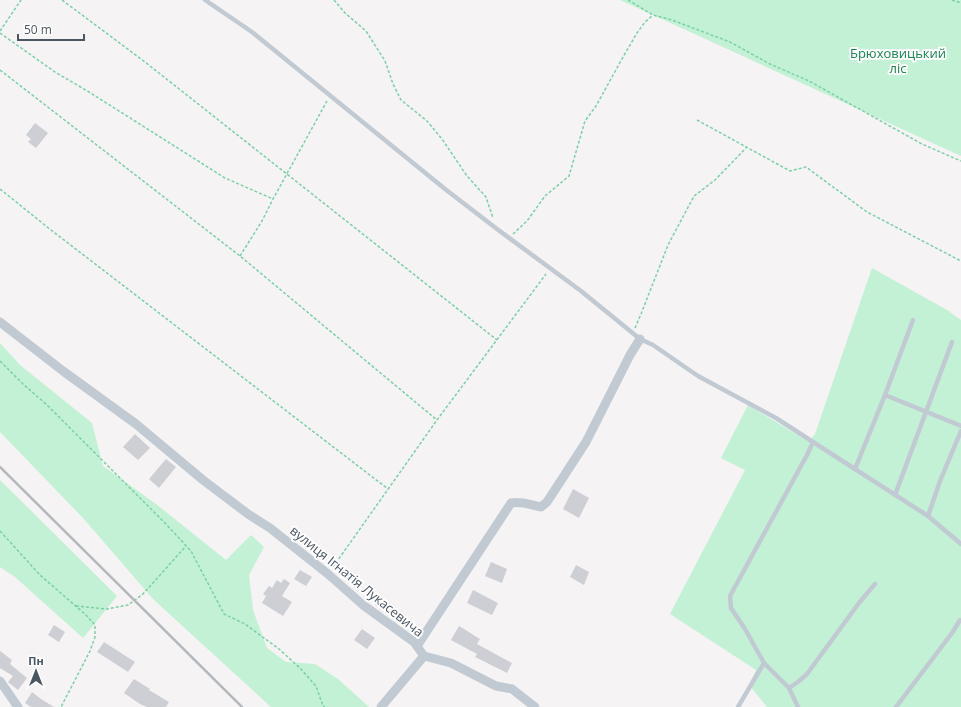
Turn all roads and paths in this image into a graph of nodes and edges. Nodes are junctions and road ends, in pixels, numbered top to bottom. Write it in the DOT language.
graph roads {
  1 [pos="22,0"];
  2 [pos="62,0"];
  3 [pos="205,0"];
  4 [pos="334,0"];
  5 [pos="628,0"];
  6 [pos="952,0"];
  7 [pos="961,3"];
  8 [pos="653,15"];
  9 [pos="0,31"];
  10 [pos="0,34"];
  11 [pos="0,70"];
  12 [pos="330,95"];
  13 [pos="697,120"];
  14 [pos="746,148"];
  15 [pos="961,161"];
  16 [pos="287,173"];
  17 [pos="0,189"];
  18 [pos="273,199"];
  19 [pos="497,229"];
  20 [pos="508,237"];
  21 [pos="240,256"];
  22 [pos="961,261"];
  23 [pos="550,269"];
  24 [pos="913,320"];
  25 [pos="0,322"];
  26 [pos="636,336"];
  27 [pos="497,340"];
  28 [pos="952,342"];
  29 [pos="0,361"];
  30 [pos="885,395"];
  31 [pos="926,412"];
  32 [pos="437,420"];
  33 [pos="961,426"];
  34 [pos="961,431"];
  35 [pos="814,442"];
  36 [pos="855,469"];
  37 [pos="388,489"];
  38 [pos="895,495"];
  39 [pos="928,516"];
  40 [pos="0,531"];
  41 [pos="961,544"];
  42 [pos="186,546"];
  43 [pos="328,574"];
  44 [pos="875,584"];
  45 [pos="76,606"];
  46 [pos="960,620"];
  47 [pos="417,646"];
  48 [pos="424,656"];
  49 [pos="764,663"];
  50 [pos="0,681"];
  51 [pos="789,688"];
  52 [pos="18,707"];
  53 [pos="61,707"];
  54 [pos="325,707"];
  55 [pos="381,707"];
  56 [pos="534,707"];
  57 [pos="738,707"];
  58 [pos="798,707"];
  59 [pos="896,707"];
  1 -- 9 [label="path"];
  2 -- 16 [label="path"];
  3 -- 12 [label="lane"];
  4 -- 19 [label="path"];
  5 -- 8 [label="path"];
  6 -- 7 [label="path"];
  8 -- 15 [label="path"];
  8 -- 20 [label="path"];
  10 -- 18 [label="path"];
  11 -- 21 [label="path"];
  12 -- 16 [label="path"];
  12 -- 19 [label="lane"];
  13 -- 14 [label="path"];
  14 -- 22 [label="path"];
  14 -- 26 [label="path"];
  16 -- 18 [label="path"];
  16 -- 27 [label="path"];
  17 -- 37 [label="path"];
  18 -- 21 [label="path"];
  19 -- 20 [label="lane"];
  20 -- 23 [label="lane"];
  21 -- 32 [label="path"];
  23 -- 26 [label="lane"];
  23 -- 27 [label="path"];
  24 -- 30 [label="lane"];
  25 -- 43 [label="street, вулиця Ігнатія Лукасевича"];
  26 -- 35 [label="lane"];
  26 -- 47 [label="street"];
  27 -- 32 [label="path"];
  28 -- 31 [label="lane"];
  29 -- 42 [label="path"];
  30 -- 31 [label="lane"];
  30 -- 36 [label="lane"];
  31 -- 33 [label="lane"];
  31 -- 38 [label="lane"];
  32 -- 37 [label="path"];
  34 -- 39 [label="lane"];
  35 -- 36 [label="lane"];
  35 -- 49 [label="lane"];
  36 -- 38 [label="lane"];
  37 -- 43 [label="path"];
  38 -- 39 [label="lane"];
  39 -- 41 [label="lane"];
  40 -- 45 [label="path"];
  42 -- 45 [label="path"];
  42 -- 54 [label="path"];
  43 -- 47 [label="street, вулиця Ігнатія Лукасевича"];
  44 -- 51 [label="lane"];
  45 -- 53 [label="path"];
  46 -- 59 [label="lane"];
  47 -- 48 [label="street, вулиця Ігнатія Лукасевича"];
  48 -- 55 [label="street"];
  48 -- 56 [label="street, вулиця Ігнатія Лукасевича"];
  49 -- 51 [label="lane"];
  49 -- 57 [label="lane"];
  50 -- 52 [label="street"];
  51 -- 58 [label="lane"];
}
